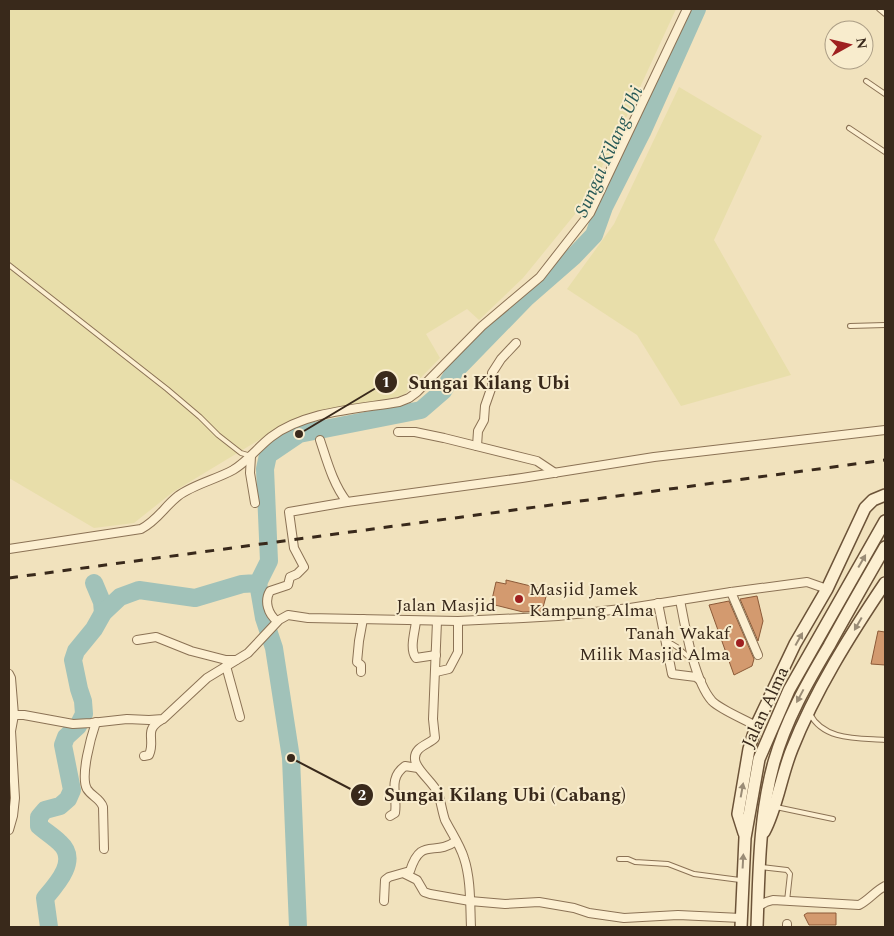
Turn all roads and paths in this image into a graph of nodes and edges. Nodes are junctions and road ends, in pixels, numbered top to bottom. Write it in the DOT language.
graph roads {
  1 [pos="688,9"];
  2 [pos="879,9"];
  3 [pos="885,14"];
  4 [pos="866,81"];
  5 [pos="885,94"];
  6 [pos="849,128"];
  7 [pos="885,152"];
  8 [pos="9,265"];
  9 [pos="885,325"];
  10 [pos="850,326"];
  11 [pos="516,343"];
  12 [pos="885,430"];
  13 [pos="398,432"];
  14 [pos="320,440"];
  15 [pos="477,446"];
  16 [pos="251,456"];
  17 [pos="555,473"];
  18 [pos="885,495"];
  19 [pos="347,502"];
  20 [pos="255,503"];
  21 [pos="885,521"];
  22 [pos="885,547"];
  23 [pos="9,548"];
  24 [pos="885,583"];
  25 [pos="827,589"];
  26 [pos="731,592"];
  27 [pos="680,600"];
  28 [pos="658,603"];
  29 [pos="362,619"];
  30 [pos="416,621"];
  31 [pos="436,621"];
  32 [pos="458,621"];
  33 [pos="276,622"];
  34 [pos="137,640"];
  35 [pos="665,640"];
  36 [pos="436,655"];
  37 [pos="758,656"];
  38 [pos="236,660"];
  39 [pos="695,665"];
  40 [pos="226,666"];
  41 [pos="361,672"];
  42 [pos="436,672"];
  43 [pos="9,674"];
  44 [pos="701,681"];
  45 [pos="809,712"];
  46 [pos="14,715"];
  47 [pos="240,717"];
  48 [pos="163,719"];
  49 [pos="93,723"];
  50 [pos="756,726"];
  51 [pos="10,731"];
  52 [pos="885,740"];
  53 [pos="144,756"];
  54 [pos="418,768"];
  55 [pos="774,807"];
  56 [pos="11,815"];
  57 [pos="390,816"];
  58 [pos="833,819"];
  59 [pos="9,830"];
  60 [pos="761,837"];
  61 [pos="745,838"];
  62 [pos="456,841"];
  63 [pos="104,850"];
  64 [pos="619,859"];
  65 [pos="759,867"];
  66 [pos="405,874"];
  67 [pos="742,880"];
  68 [pos="885,886"];
  69 [pos="384,900"];
  70 [pos="470,901"];
  71 [pos="787,901"];
  72 [pos="757,907"];
  73 [pos="741,923"];
  74 [pos="471,927"];
  75 [pos="756,927"];
  1 -- 16 [label="street"];
  2 -- 3 [label="lane"];
  4 -- 5 [label="lane"];
  6 -- 7 [label="lane"];
  8 -- 16 [label="lane"];
  9 -- 10 [label="lane"];
  11 -- 15 [label="street"];
  12 -- 17 [label="street"];
  13 -- 15 [label="street"];
  14 -- 19 [label="street"];
  15 -- 17 [label="street"];
  16 -- 20 [label="street"];
  16 -- 23 [label="street"];
  17 -- 19 [label="street"];
  18 -- 25 [label="main road"];
  19 -- 33 [label="street"];
  61 -- 21 [label="main road, Jalan Alma, one-way"];
  22 -- 60 [label="main road, Jalan Alma, one-way"];
  24 -- 45 [label="main road, one-way"];
  25 -- 26 [label="street, Jalan Masjid"];
  50 -- 25 [label="main road, one-way"];
  26 -- 27 [label="street, Jalan Masjid"];
  26 -- 37 [label="street"];
  27 -- 28 [label="street, Jalan Masjid"];
  27 -- 39 [label="street"];
  28 -- 32 [label="street, Jalan Masjid"];
  28 -- 35 [label="street"];
  29 -- 30 [label="street, Jalan Masjid"];
  29 -- 33 [label="street, Jalan Masjid"];
  29 -- 41 [label="street"];
  30 -- 31 [label="street, Jalan Masjid"];
  30 -- 36 [label="street"];
  31 -- 32 [label="street, Jalan Masjid"];
  31 -- 36 [label="street"];
  32 -- 42 [label="street"];
  33 -- 38 [label="street"];
  34 -- 38 [label="street"];
  35 -- 39 [label="lane"];
  35 -- 44 [label="street"];
  36 -- 42 [label="street"];
  38 -- 40 [label="street"];
  39 -- 44 [label="street"];
  40 -- 47 [label="street"];
  40 -- 48 [label="street"];
  42 -- 54 [label="street"];
  43 -- 46 [label="street"];
  44 -- 50 [label="street"];
  45 -- 52 [label="lane"];
  45 -- 55 [label="main road"];
  46 -- 49 [label="street"];
  46 -- 51 [label="street"];
  48 -- 49 [label="street"];
  48 -- 53 [label="street"];
  49 -- 63 [label="street"];
  61 -- 50 [label="main road, one-way"];
  51 -- 56 [label="street"];
  54 -- 57 [label="street"];
  54 -- 62 [label="street"];
  55 -- 58 [label="lane"];
  55 -- 60 [label="main road"];
  56 -- 59 [label="street"];
  60 -- 65 [label="main road, Jalan Alma"];
  67 -- 61 [label="main road, Jalan Alma, one-way"];
  62 -- 66 [label="street"];
  62 -- 70 [label="street"];
  64 -- 67 [label="lane"];
  65 -- 71 [label="lane"];
  65 -- 72 [label="main road, Jalan Alma"];
  66 -- 69 [label="street"];
  66 -- 70 [label="street"];
  67 -- 73 [label="main road, Jalan Alma"];
  68 -- 71 [label="street"];
  70 -- 73 [label="street"];
  70 -- 74 [label="street"];
  71 -- 72 [label="street"];
  72 -- 75 [label="main road, Jalan Alma"];
}
